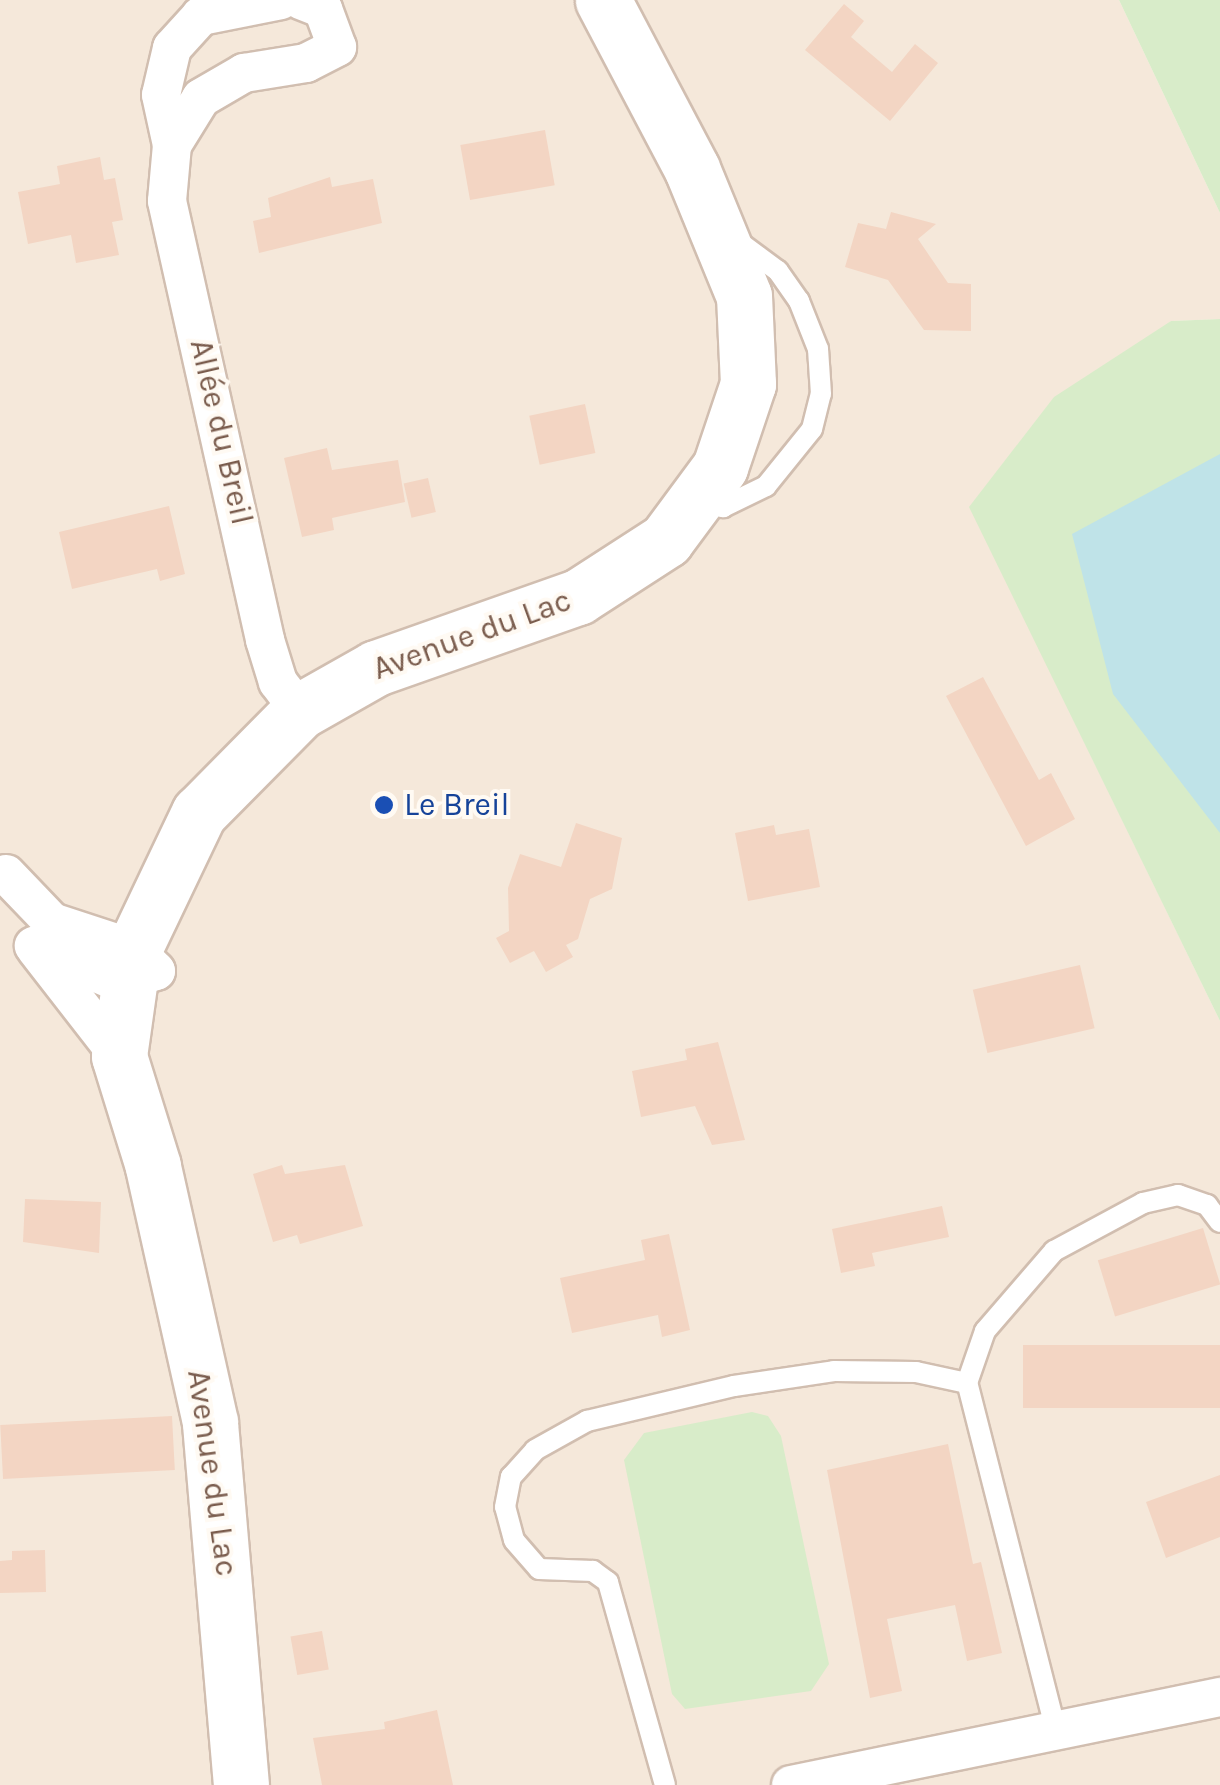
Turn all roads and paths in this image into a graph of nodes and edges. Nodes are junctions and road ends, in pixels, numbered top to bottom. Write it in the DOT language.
graph roads {
  1 [pos="281,0"];
  2 [pos="300,0"];
  3 [pos="603,0"];
  4 [pos="172,145"];
  5 [pos="723,238"];
  6 [pos="699,502"];
  7 [pos="300,712"];
  8 [pos="3,860"];
  9 [pos="34,946"];
  10 [pos="140,967"];
  11 [pos="119,1056"];
  12 [pos="152,1166"];
  13 [pos="1220,1222"];
  14 [pos="967,1383"];
  15 [pos="1220,1697"];
  16 [pos="1056,1730"];
  17 [pos="241,1785"];
  18 [pos="665,1785"];
  19 [pos="791,1785"];
  1 -- 4 [label="street, Allée du Breil"];
  2 -- 4 [label="street, Allée du Breil"];
  3 -- 5 [label="street, Avenue du Lac"];
  4 -- 7 [label="street, Allée du Breil"];
  5 -- 6 [label="street, Avenue du Lac"];
  5 -- 6 [label="lane"];
  6 -- 7 [label="street, Avenue du Lac"];
  7 -- 10 [label="street, Avenue du Lac"];
  8 -- 9 [label="street"];
  8 -- 10 [label="street"];
  9 -- 10 [label="street"];
  9 -- 11 [label="street"];
  10 -- 11 [label="street, Avenue du Lac"];
  10 -- 12 [label="street, Avenue du Lac"];
  11 -- 12 [label="street, Avenue du Lac"];
  12 -- 17 [label="street, Avenue du Lac"];
  13 -- 14 [label="lane"];
  14 -- 16 [label="lane"];
  14 -- 18 [label="lane"];
  15 -- 16 [label="street"];
  16 -- 19 [label="street"];
}
